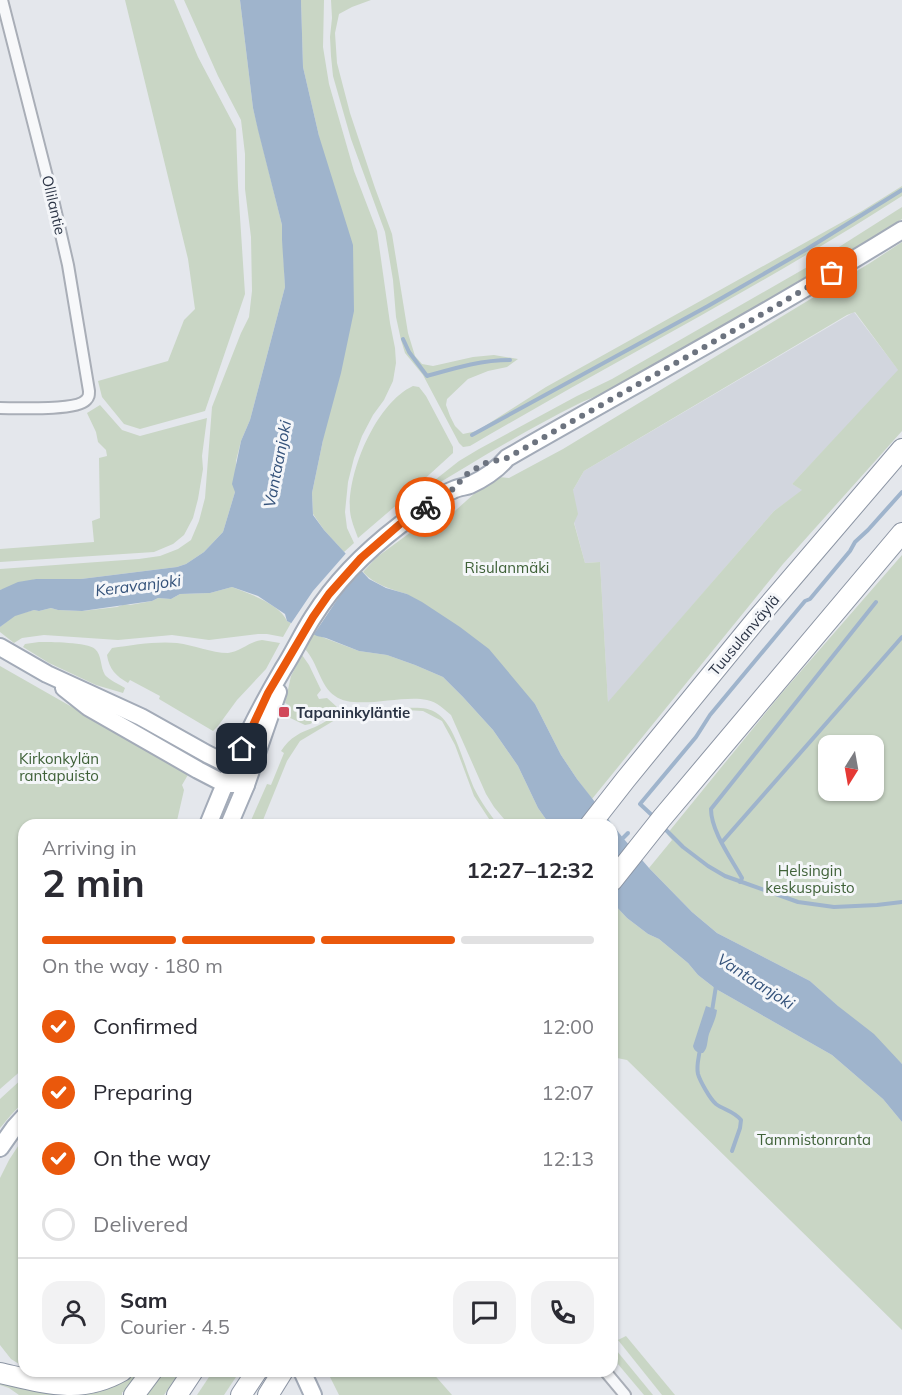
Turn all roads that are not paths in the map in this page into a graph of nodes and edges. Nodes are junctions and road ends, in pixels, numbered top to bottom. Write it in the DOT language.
graph roads {
  1 [pos="2,0"];
  2 [pos="902,230"];
  3 [pos="0,408"];
  4 [pos="902,449"];
  5 [pos="902,533"];
  6 [pos="0,647"];
  7 [pos="284,668"];
  8 [pos="47,674"];
  9 [pos="233,767"];
  10 [pos="225,784"];
  11 [pos="246,785"];
  12 [pos="210,819"];
  13 [pos="232,819"];
  14 [pos="595,819"];
  15 [pos="618,873"];
  16 [pos="18,1124"];
  17 [pos="0,1148"];
  18 [pos="0,1358"];
  19 [pos="0,1373"];
  20 [pos="18,1374"];
  21 [pos="111,1377"];
  22 [pos="148,1377"];
  23 [pos="189,1377"];
  24 [pos="253,1377"];
  25 [pos="305,1377"];
  26 [pos="610,1377"];
  27 [pos="22,1378"];
  28 [pos="134,1395"];
  29 [pos="177,1395"];
  30 [pos="241,1395"];
  31 [pos="313,1395"];
  32 [pos="625,1395"];
  1 -- 3 [label="street, Ollilantie"];
  2 -- 7 [label="main road"];
  4 -- 14 [label="highway, Tuusulanväylä"];
  5 -- 15 [label="highway"];
  6 -- 8 [label="main road"];
  7 -- 9 [label="main road"];
  7 -- 11 [label="main road"];
  8 -- 9 [label="main road"];
  8 -- 10 [label="main road"];
  9 -- 10 [label="main road"];
  9 -- 11 [label="main road"];
  10 -- 11 [label="main road"];
  10 -- 12 [label="main road"];
  11 -- 13 [label="main road"];
  16 -- 17 [label="main road"];
  18 -- 20 [label="highway"];
  19 -- 27 [label="highway"];
  21 -- 27 [label="highway"];
  22 -- 28 [label="highway"];
  23 -- 29 [label="highway"];
  24 -- 30 [label="highway"];
  25 -- 31 [label="main road"];
  26 -- 32 [label="street"];
}
